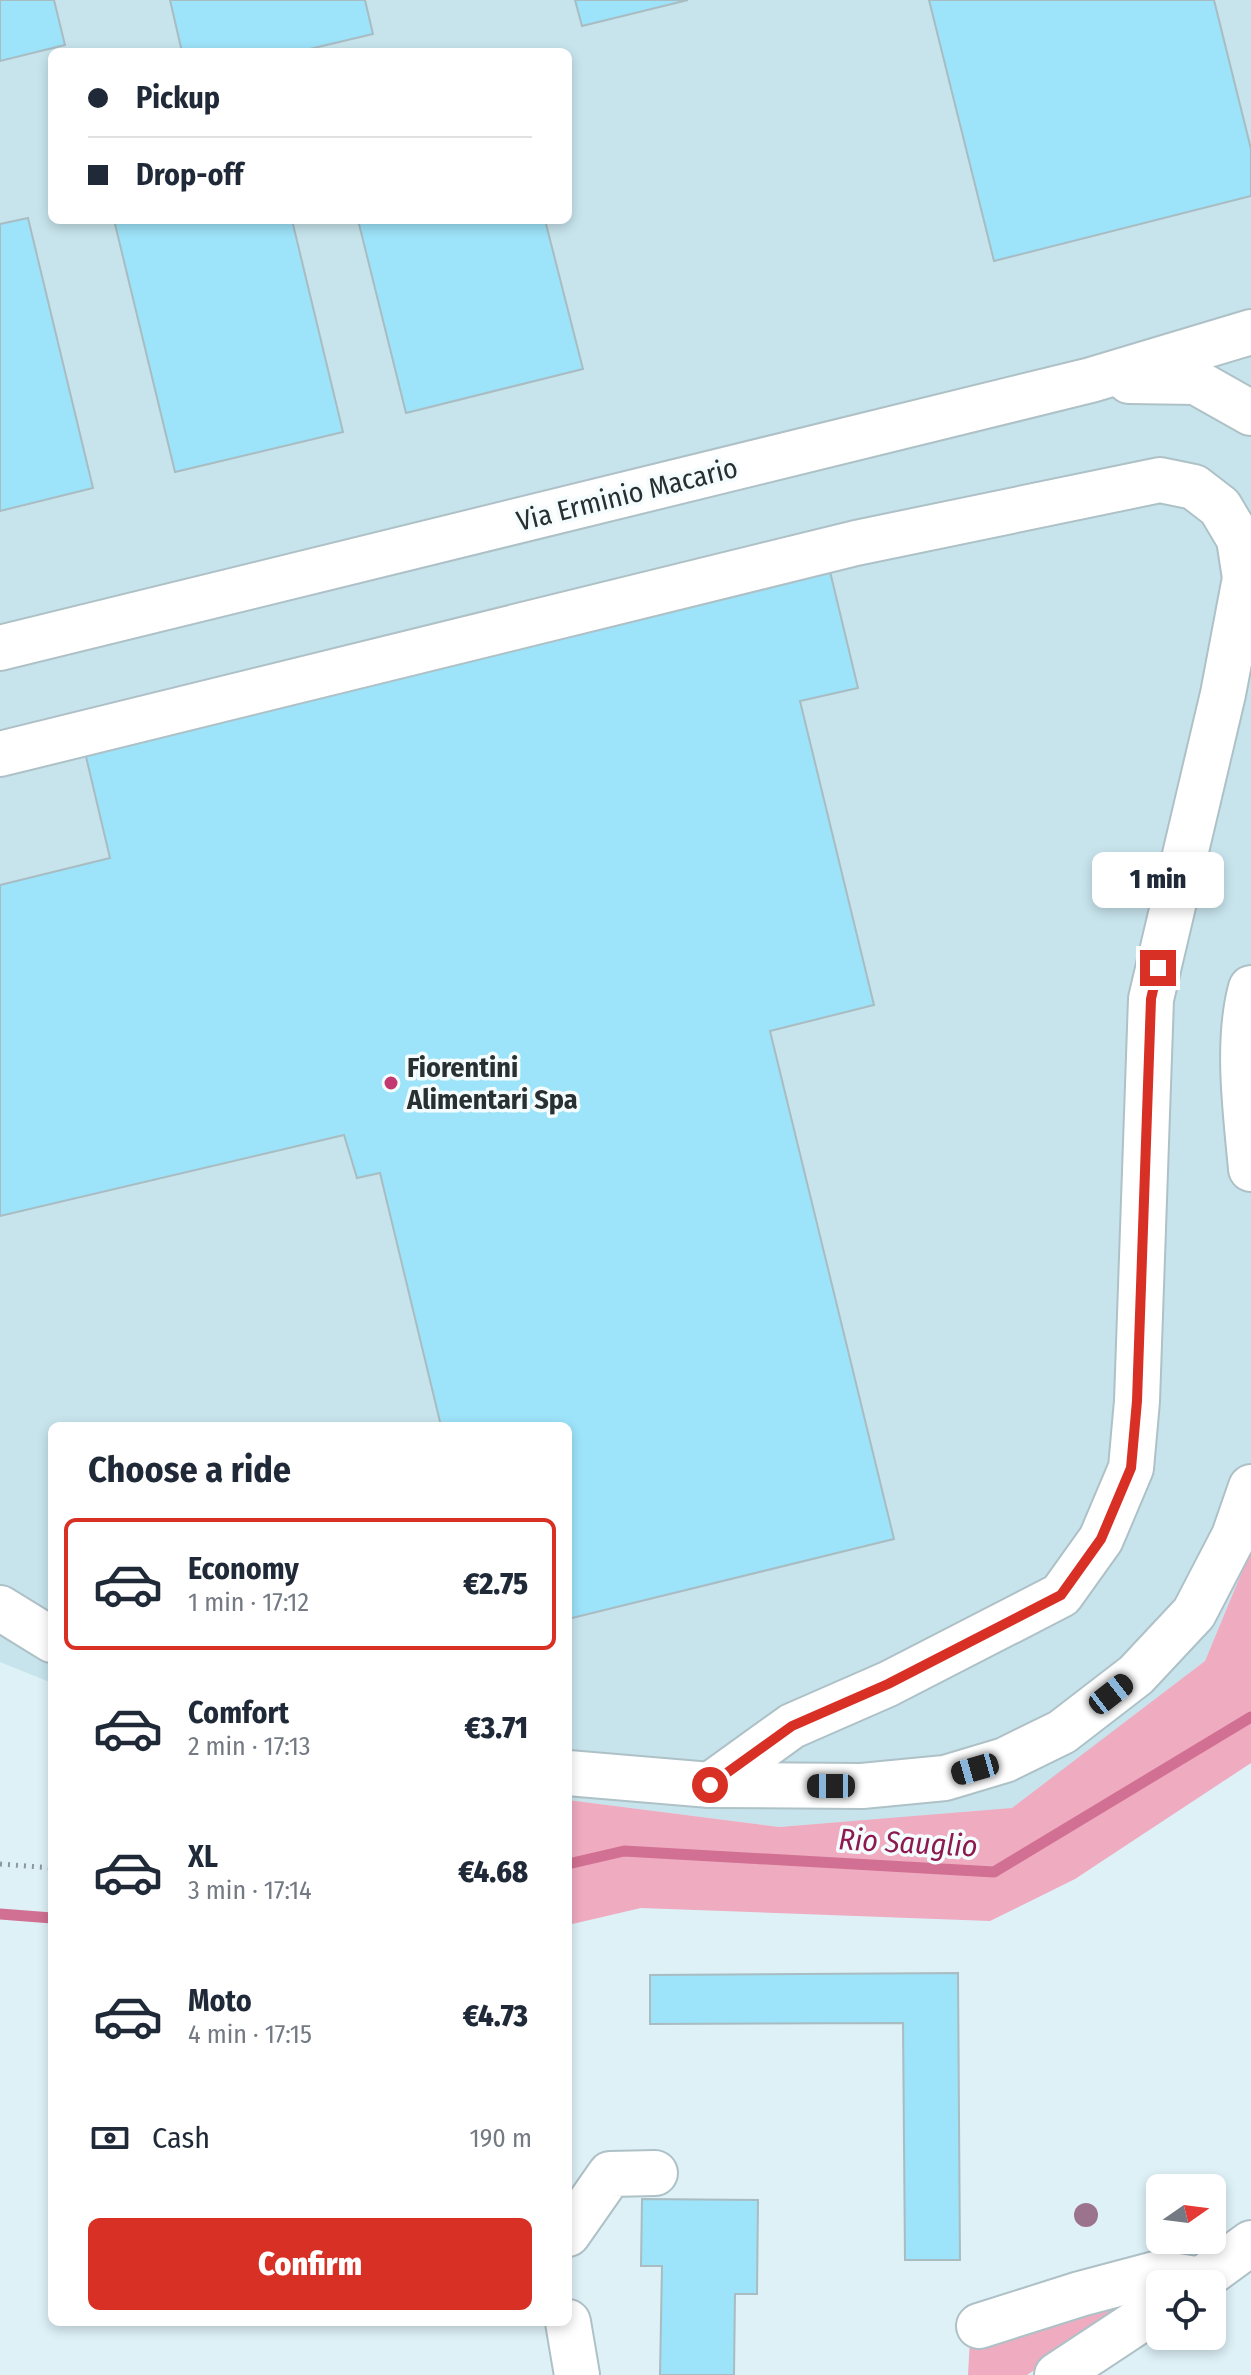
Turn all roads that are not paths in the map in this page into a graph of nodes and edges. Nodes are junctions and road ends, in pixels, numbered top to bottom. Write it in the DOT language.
graph roads {
  1 [pos="1251,332"];
  2 [pos="1091,380"];
  3 [pos="1251,413"];
  4 [pos="0,648"];
  5 [pos="0,754"];
  6 [pos="1251,988"];
  7 [pos="1251,1169"];
  8 [pos="1251,1487"];
  9 [pos="0,1608"];
  10 [pos="48,1638"];
  11 [pos="572,1773"];
  12 [pos="710,1785"];
  13 [pos="655,2173"];
  14 [pos="572,2228"];
  15 [pos="1251,2243"];
  16 [pos="1214,2270"];
  17 [pos="1146,2276"];
  18 [pos="1146,2316"];
  19 [pos="569,2326"];
  20 [pos="979,2326"];
  21 [pos="577,2375"];
  22 [pos="1057,2375"];
  1 -- 2 [label="street, Via Erminio Macario"];
  2 -- 3 [label="street"];
  2 -- 4 [label="street, Via Erminio Macario"];
  5 -- 12 [label="street"];
  6 -- 7 [label="street"];
  8 -- 12 [label="street"];
  9 -- 10 [label="street"];
  11 -- 12 [label="street"];
  13 -- 14 [label="street"];
  15 -- 16 [label="street"];
  17 -- 20 [label="street"];
  18 -- 22 [label="street"];
  19 -- 21 [label="street"];
}
